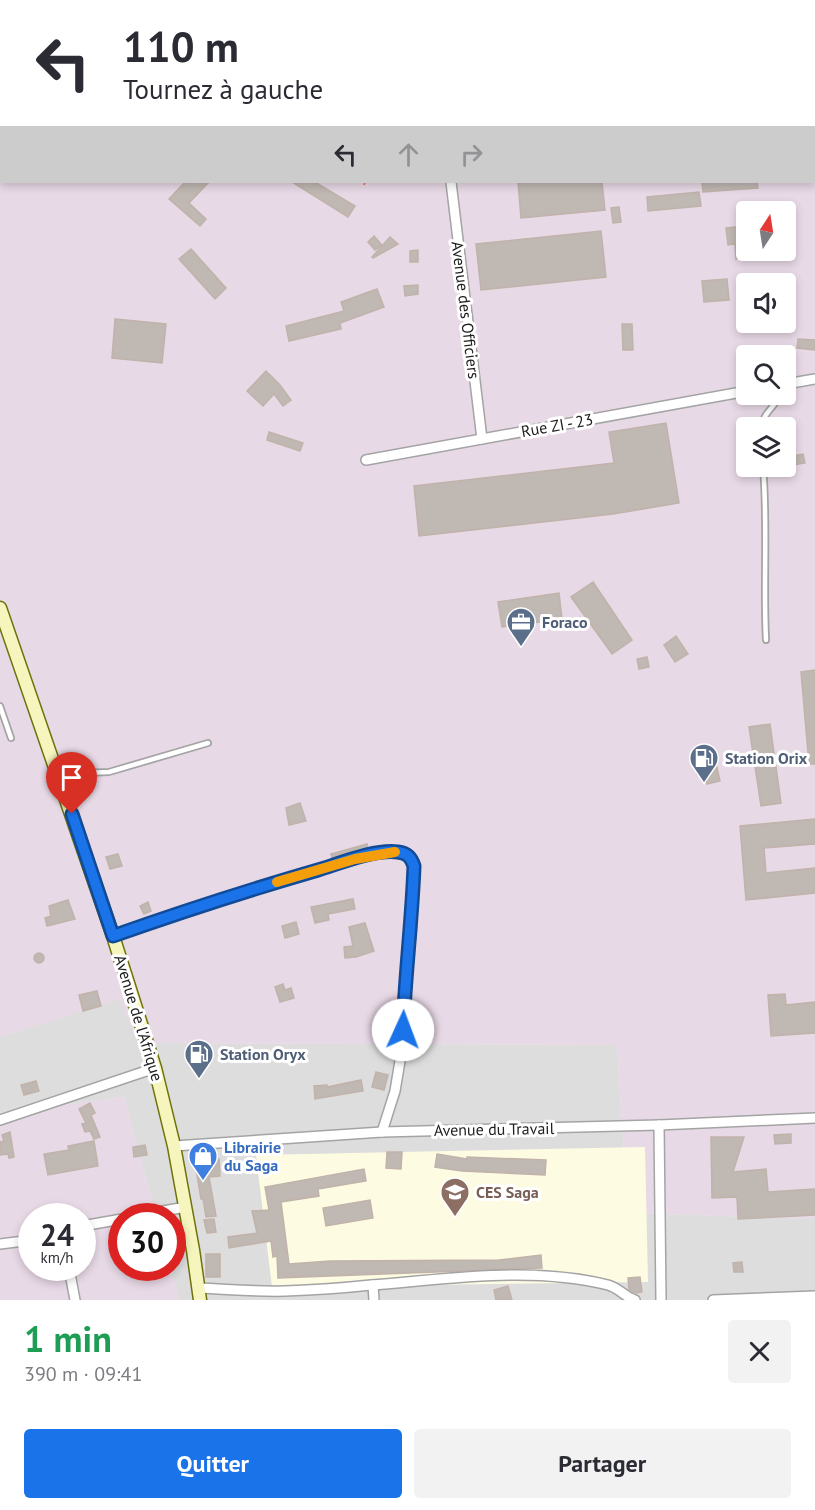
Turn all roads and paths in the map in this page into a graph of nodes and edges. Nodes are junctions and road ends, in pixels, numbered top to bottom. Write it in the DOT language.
graph roads {
  1 [pos="451,183"];
  2 [pos="815,378"];
  3 [pos="796,382"];
  4 [pos="736,393"];
  5 [pos="775,405"];
  6 [pos="765,417"];
  7 [pos="482,439"];
  8 [pos="366,460"];
  9 [pos="764,477"];
  10 [pos="0,608"];
  11 [pos="4,633"];
  12 [pos="766,640"];
  13 [pos="0,706"];
  14 [pos="11,738"];
  15 [pos="208,743"];
  16 [pos="58,774"];
  17 [pos="113,936"];
  18 [pos="155,1068"];
  19 [pos="815,1118"];
  20 [pos="0,1120"];
  21 [pos="659,1125"];
  22 [pos="382,1132"];
  23 [pos="174,1146"];
  24 [pos="185,1203"];
  25 [pos="186,1207"];
  26 [pos="18,1241"];
  27 [pos="0,1244"];
  28 [pos="71,1281"];
  29 [pos="374,1285"];
  30 [pos="199,1294"];
  31 [pos="815,1296"];
  32 [pos="75,1300"];
  33 [pos="374,1300"];
  34 [pos="635,1300"];
  35 [pos="662,1300"];
  36 [pos="712,1300"];
  1 -- 7 [label="street, Avenue des Officiers"];
  2 -- 3 [label="street"];
  4 -- 7 [label="street, Rue ZI - 23"];
  5 -- 6 [label="lane"];
  7 -- 8 [label="street, Rue ZI - 23"];
  9 -- 12 [label="lane"];
  10 -- 11 [label="main road, Avenue de l'Afrique"];
  11 -- 16 [label="main road, Avenue de l'Afrique"];
  13 -- 14 [label="lane"];
  15 -- 16 [label="lane"];
  16 -- 17 [label="main road, Avenue de l'Afrique"];
  17 -- 18 [label="main road, Avenue de l'Afrique"];
  17 -- 22 [label="street"];
  18 -- 20 [label="street"];
  18 -- 23 [label="main road, Avenue de l'Afrique"];
  19 -- 21 [label="street, Avenue du Travail"];
  21 -- 22 [label="street, Avenue du Travail"];
  21 -- 35 [label="street"];
  22 -- 23 [label="street, Avenue du Travail"];
  23 -- 24 [label="main road, Avenue de l'Afrique"];
  25 -- 30 [label="main road, Avenue de l'Afrique"];
  26 -- 27 [label="street"];
  28 -- 32 [label="street"];
  29 -- 30 [label="street"];
  29 -- 33 [label="street"];
  29 -- 34 [label="street"];
  31 -- 36 [label="street"];
}
